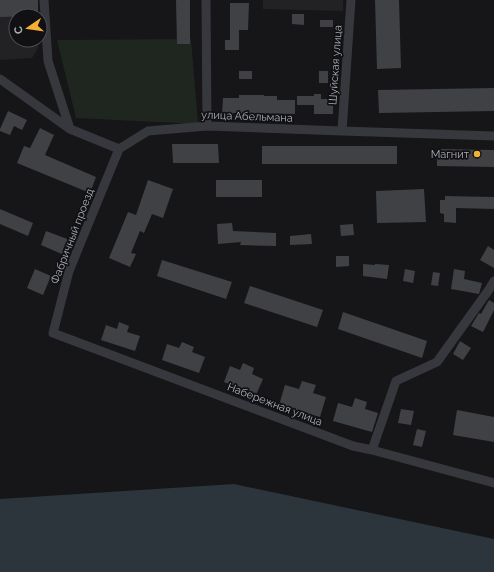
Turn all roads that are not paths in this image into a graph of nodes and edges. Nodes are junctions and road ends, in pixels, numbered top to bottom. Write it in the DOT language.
graph roads {
  1 [pos="44,0"];
  2 [pos="206,0"];
  3 [pos="351,0"];
  4 [pos="0,79"];
  5 [pos="206,126"];
  6 [pos="70,129"];
  7 [pos="342,131"];
  8 [pos="494,136"];
  9 [pos="119,149"];
  10 [pos="494,281"];
  11 [pos="53,333"];
  12 [pos="372,450"];
  13 [pos="494,483"];
  1 -- 6 [label="street"];
  2 -- 5 [label="street"];
  3 -- 7 [label="street, Шуйская улица"];
  4 -- 6 [label="street"];
  5 -- 7 [label="street, улица Абельмана"];
  5 -- 9 [label="street, улица Абельмана"];
  6 -- 9 [label="street"];
  7 -- 8 [label="street, улица Абельмана"];
  9 -- 11 [label="street, Фабричный проезд"];
  10 -- 12 [label="street"];
  11 -- 12 [label="street, Набережная улица"];
  12 -- 13 [label="street, Набережная улица"];
}
